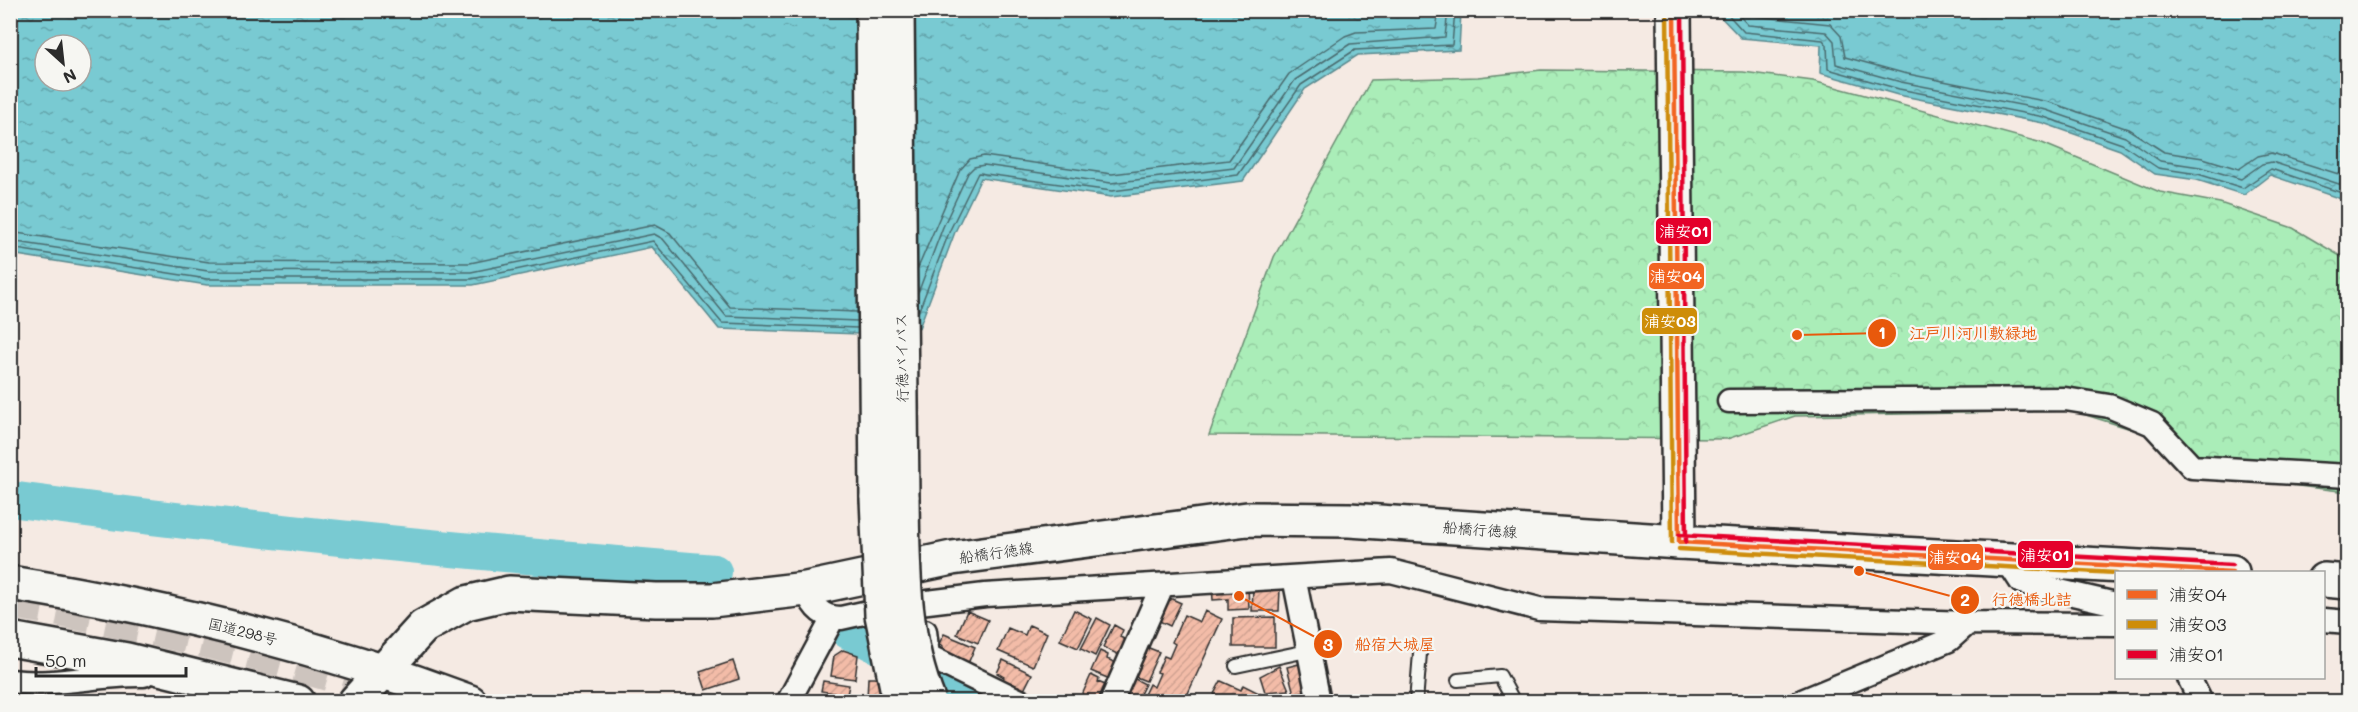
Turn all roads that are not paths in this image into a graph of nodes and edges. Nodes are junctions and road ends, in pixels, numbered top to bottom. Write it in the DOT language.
graph roads {
  1 [pos="873,10"];
  2 [pos="897,10"];
  3 [pos="1674,10"];
  4 [pos="1729,401"];
  5 [pos="2348,476"];
  6 [pos="1679,542"];
  7 [pos="2006,559"];
  8 [pos="2200,571"];
  9 [pos="1294,577"];
  10 [pos="2325,580"];
  11 [pos="2348,582"];
  12 [pos="10,583"];
  13 [pos="1162,586"];
  14 [pos="806,589"];
  15 [pos="921,603"];
  16 [pos="2115,604"];
  17 [pos="895,606"];
  18 [pos="833,618"];
  19 [pos="2325,620"];
  20 [pos="2348,622"];
  21 [pos="1968,623"];
  22 [pos="2115,624"];
  23 [pos="10,639"];
  24 [pos="1307,651"];
  25 [pos="1420,653"];
  26 [pos="1236,666"];
  27 [pos="381,670"];
  28 [pos="197,675"];
  29 [pos="2190,679"];
  30 [pos="1458,680"];
  31 [pos="10,681"];
  32 [pos="1841,694"];
  33 [pos="298,702"];
  34 [pos="355,702"];
  35 [pos="470,702"];
  36 [pos="788,702"];
  37 [pos="900,702"];
  38 [pos="917,702"];
  39 [pos="929,702"];
  40 [pos="1022,702"];
  41 [pos="1111,702"];
  42 [pos="1319,702"];
  43 [pos="1416,702"];
  44 [pos="1514,702"];
  45 [pos="1800,702"];
  46 [pos="2201,702"];
  1 -- 37 [label="main road, 行徳バイパス, bridge"];
  2 -- 39 [label="main road, 行徳バイパス, bridge"];
  3 -- 6 [label="main road"];
  4 -- 5 [label="street"];
  6 -- 7 [label="main road, 船橋行徳線"];
  6 -- 14 [label="main road, 船橋行徳線"];
  7 -- 8 [label="main road, 船橋行徳線"];
  7 -- 16 [label="street"];
  9 -- 13 [label="street"];
  9 -- 21 [label="street"];
  9 -- 24 [label="street"];
  10 -- 11 [label="main road"];
  12 -- 27 [label="main road, 国道298号"];
  13 -- 15 [label="street"];
  13 -- 41 [label="street"];
  14 -- 18 [label="street"];
  14 -- 27 [label="main road, 船橋行徳線"];
  15 -- 17 [label="street"];
  15 -- 40 [label="street"];
  17 -- 18 [label="street"];
  17 -- 38 [label="street"];
  18 -- 36 [label="street"];
  19 -- 20 [label="street"];
  21 -- 22 [label="street"];
  21 -- 32 [label="street"];
  23 -- 28 [label="main road"];
  24 -- 26 [label="lane"];
  24 -- 42 [label="street"];
  25 -- 43 [label="lane"];
  27 -- 34 [label="main road, 船橋行徳線"];
  27 -- 35 [label="main road, 国道298号"];
  28 -- 31 [label="street"];
  28 -- 33 [label="main road"];
  29 -- 46 [label="street"];
  30 -- 44 [label="lane"];
  32 -- 45 [label="street"];
}
